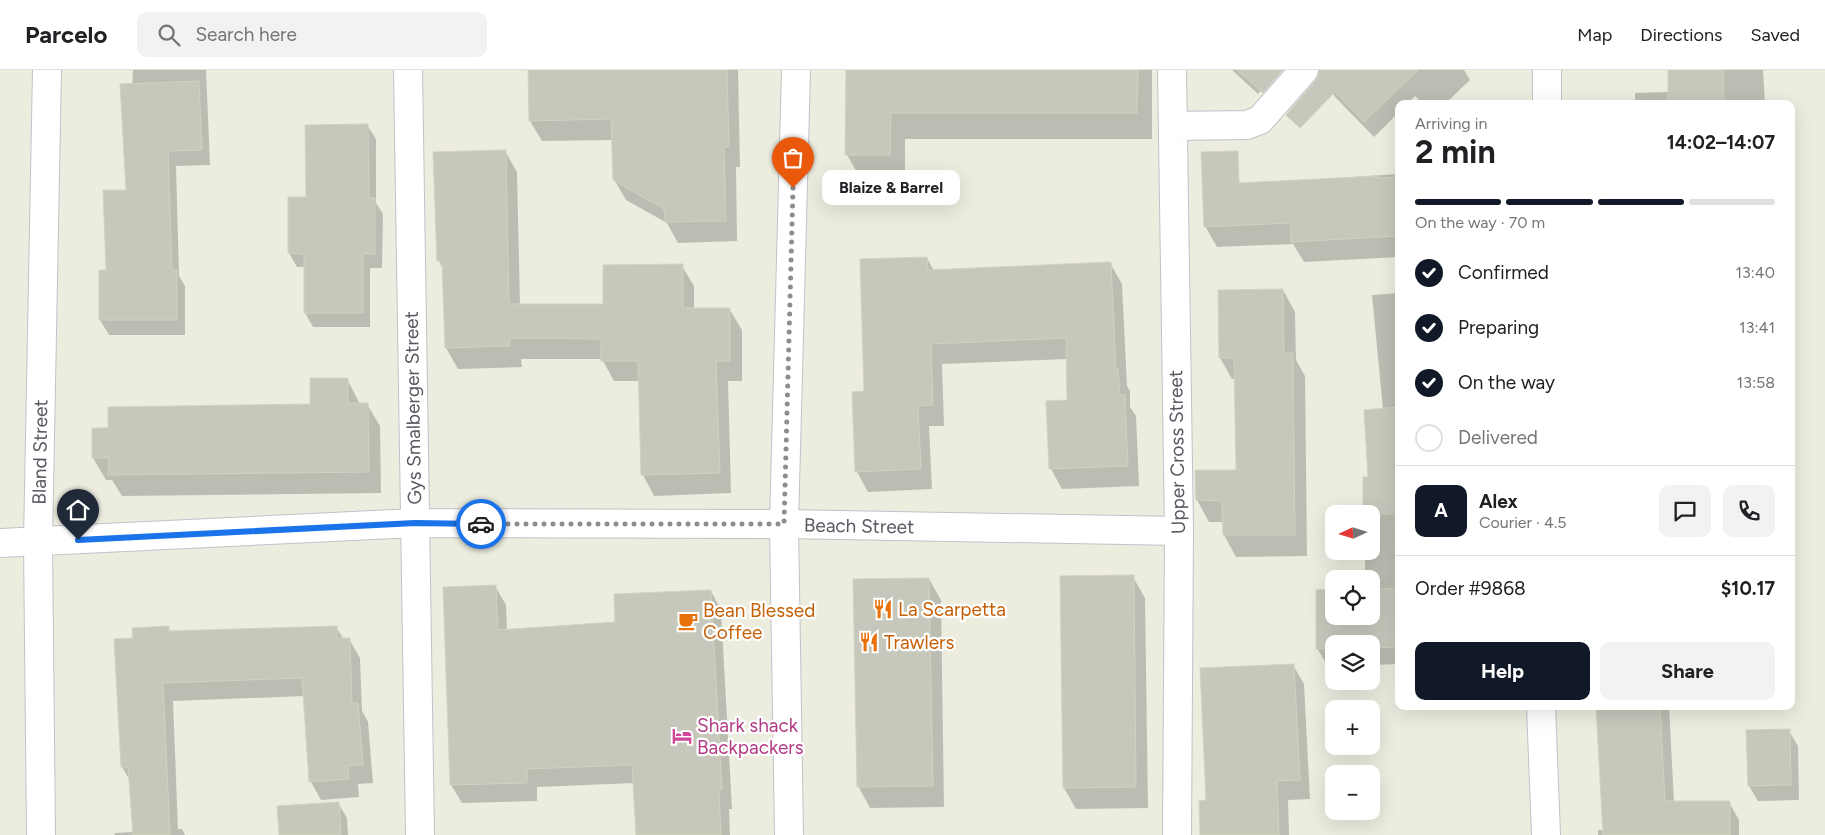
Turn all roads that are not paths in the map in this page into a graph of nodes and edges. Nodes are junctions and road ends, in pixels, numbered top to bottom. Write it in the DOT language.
graph roads {
  1 [pos="47,70"];
  2 [pos="408,70"];
  3 [pos="796,70"];
  4 [pos="1172,70"];
  5 [pos="1304,70"];
  6 [pos="1547,70"];
  7 [pos="1547,100"];
  8 [pos="1173,126"];
  9 [pos="415,523"];
  10 [pos="784,524"];
  11 [pos="1179,531"];
  12 [pos="38,542"];
  13 [pos="0,544"];
  14 [pos="1541,710"];
  15 [pos="41,835"];
  16 [pos="420,835"];
  17 [pos="789,835"];
  18 [pos="1177,835"];
  19 [pos="1546,835"];
  1 -- 12 [label="street, Bland Street"];
  2 -- 9 [label="street, Gys Smalberger Street"];
  3 -- 10 [label="street"];
  4 -- 8 [label="street, Upper Cross Street"];
  5 -- 8 [label="street"];
  6 -- 7 [label="street"];
  8 -- 11 [label="street, Upper Cross Street"];
  9 -- 10 [label="street, Beach Street"];
  9 -- 12 [label="street, Beach Street"];
  9 -- 16 [label="street, Gys Smalberger Street"];
  10 -- 11 [label="street, Beach Street"];
  10 -- 17 [label="street"];
  11 -- 18 [label="street, Upper Cross Street"];
  12 -- 13 [label="street, Beach Street"];
  12 -- 15 [label="street, Bland Street"];
  14 -- 19 [label="street"];
}
